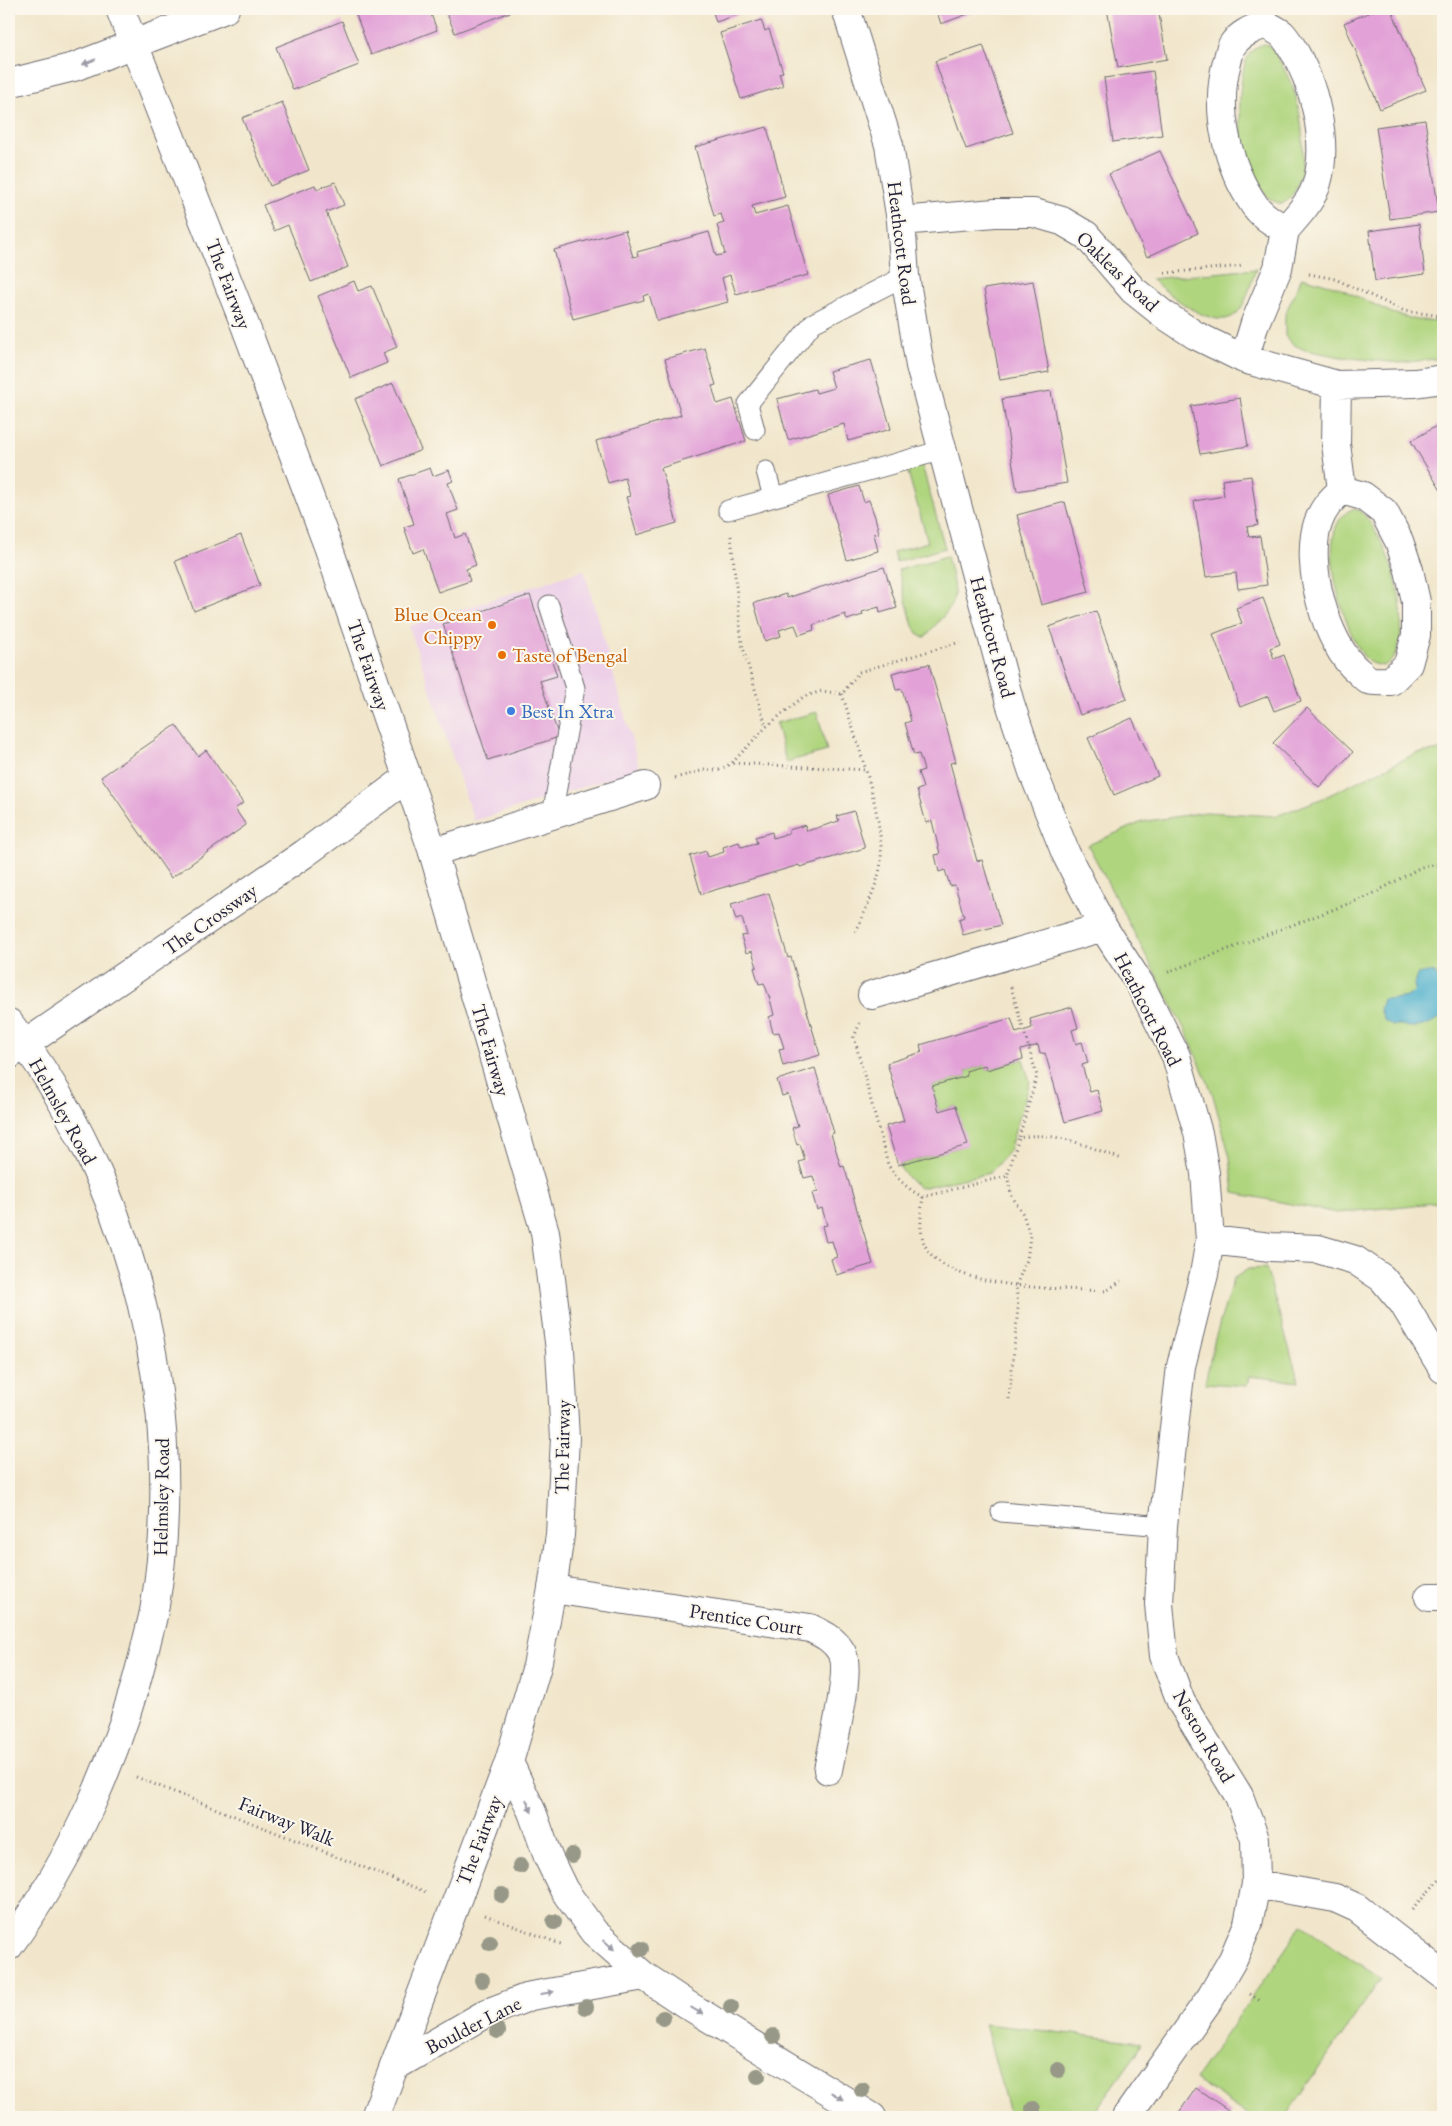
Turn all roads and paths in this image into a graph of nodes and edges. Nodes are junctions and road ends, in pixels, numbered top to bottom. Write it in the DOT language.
graph roads {
  1 [pos="120,9"];
  2 [pos="225,9"];
  3 [pos="846,9"];
  4 [pos="134,44"];
  5 [pos="9,83"];
  6 [pos="900,221"];
  7 [pos="1285,230"];
  8 [pos="905,276"];
  9 [pos="1244,358"];
  10 [pos="1443,379"];
  11 [pos="1337,385"];
  12 [pos="755,430"];
  13 [pos="943,450"];
  14 [pos="766,471"];
  15 [pos="1342,490"];
  16 [pos="773,497"];
  17 [pos="728,510"];
  18 [pos="549,605"];
  19 [pos="992,633"];
  20 [pos="842,694"];
  21 [pos="766,726"];
  22 [pos="732,763"];
  23 [pos="866,770"];
  24 [pos="407,778"];
  25 [pos="645,786"];
  26 [pos="552,815"];
  27 [pos="433,852"];
  28 [pos="1443,863"];
  29 [pos="1103,927"];
  30 [pos="854,933"];
  31 [pos="1002,957"];
  32 [pos="1140,984"];
  33 [pos="872,995"];
  34 [pos="9,1023"];
  35 [pos="17,1050"];
  36 [pos="1019,1138"];
  37 [pos="1122,1159"];
  38 [pos="1007,1176"];
  39 [pos="922,1197"];
  40 [pos="1210,1240"];
  41 [pos="1122,1281"];
  42 [pos="1016,1285"];
  43 [pos="1199,1290"];
  44 [pos="1443,1369"];
  45 [pos="1009,1398"];
  46 [pos="1001,1512"];
  47 [pos="1163,1526"];
  48 [pos="552,1589"];
  49 [pos="509,1762"];
  50 [pos="108,1766"];
  51 [pos="828,1770"];
  52 [pos="1443,1875"];
  53 [pos="1256,1884"];
  54 [pos="455,1904"];
  55 [pos="1391,1935"];
  56 [pos="9,1946"];
  57 [pos="572,1949"];
  58 [pos="1443,1975"];
  59 [pos="644,1976"];
  60 [pos="394,2067"];
  61 [pos="375,2117"];
  62 [pos="872,2117"];
  63 [pos="1126,2117"];
  1 -- 4 [label="street, The Fairway"];
  2 -- 4 [label="street"];
  3 -- 6 [label="street, Heathcott Road"];
  4 -- 5 [label="street, one-way"];
  4 -- 24 [label="street, The Fairway"];
  6 -- 8 [label="street, Heathcott Road"];
  6 -- 9 [label="street, Oakleas Road"];
  7 -- 7 [label="street"];
  7 -- 9 [label="street"];
  8 -- 12 [label="lane"];
  8 -- 13 [label="street, Heathcott Road"];
  9 -- 11 [label="street, Oakleas Road"];
  10 -- 11 [label="street, Oakleas Road"];
  11 -- 15 [label="street"];
  13 -- 16 [label="lane"];
  13 -- 19 [label="street, Heathcott Road"];
  14 -- 16 [label="lane"];
  15 -- 15 [label="street"];
  16 -- 17 [label="lane"];
  17 -- 21 [label="path"];
  18 -- 26 [label="lane"];
  19 -- 20 [label="path"];
  19 -- 29 [label="street, Heathcott Road"];
  20 -- 21 [label="path"];
  20 -- 23 [label="path"];
  21 -- 22 [label="path"];
  22 -- 23 [label="path"];
  22 -- 25 [label="path"];
  23 -- 30 [label="path"];
  24 -- 27 [label="street, The Fairway"];
  24 -- 35 [label="street, The Crossway"];
  25 -- 26 [label="street"];
  26 -- 27 [label="street"];
  27 -- 48 [label="street, The Fairway"];
  28 -- 32 [label="path"];
  29 -- 31 [label="street"];
  29 -- 32 [label="street, Heathcott Road"];
  31 -- 33 [label="street"];
  31 -- 36 [label="path"];
  32 -- 40 [label="street, Heathcott Road"];
  33 -- 39 [label="path"];
  34 -- 35 [label="street, Helmsley Road"];
  35 -- 50 [label="street, Helmsley Road"];
  36 -- 37 [label="path"];
  36 -- 38 [label="path"];
  38 -- 39 [label="path"];
  38 -- 42 [label="path"];
  39 -- 42 [label="path"];
  40 -- 43 [label="street, Heathcott Road"];
  40 -- 44 [label="street"];
  41 -- 42 [label="path"];
  42 -- 45 [label="path"];
  43 -- 47 [label="street, Neston Road"];
  46 -- 47 [label="lane"];
  47 -- 53 [label="street, Neston Road"];
  48 -- 49 [label="street, The Fairway"];
  48 -- 51 [label="street, Prentice Court"];
  49 -- 54 [label="street, The Fairway"];
  49 -- 59 [label="street, one-way"];
  50 -- 54 [label="path, Fairway Walk"];
  50 -- 56 [label="street, Helmsley Road"];
  52 -- 55 [label="path"];
  53 -- 55 [label="street"];
  53 -- 63 [label="street, Neston Road"];
  54 -- 57 [label="path, Fairway Walk"];
  54 -- 60 [label="street, The Fairway"];
  55 -- 58 [label="street"];
  60 -- 59 [label="street, Boulder Lane, one-way"];
  59 -- 62 [label="street, one-way"];
  60 -- 61 [label="street, The Fairway"];
}
